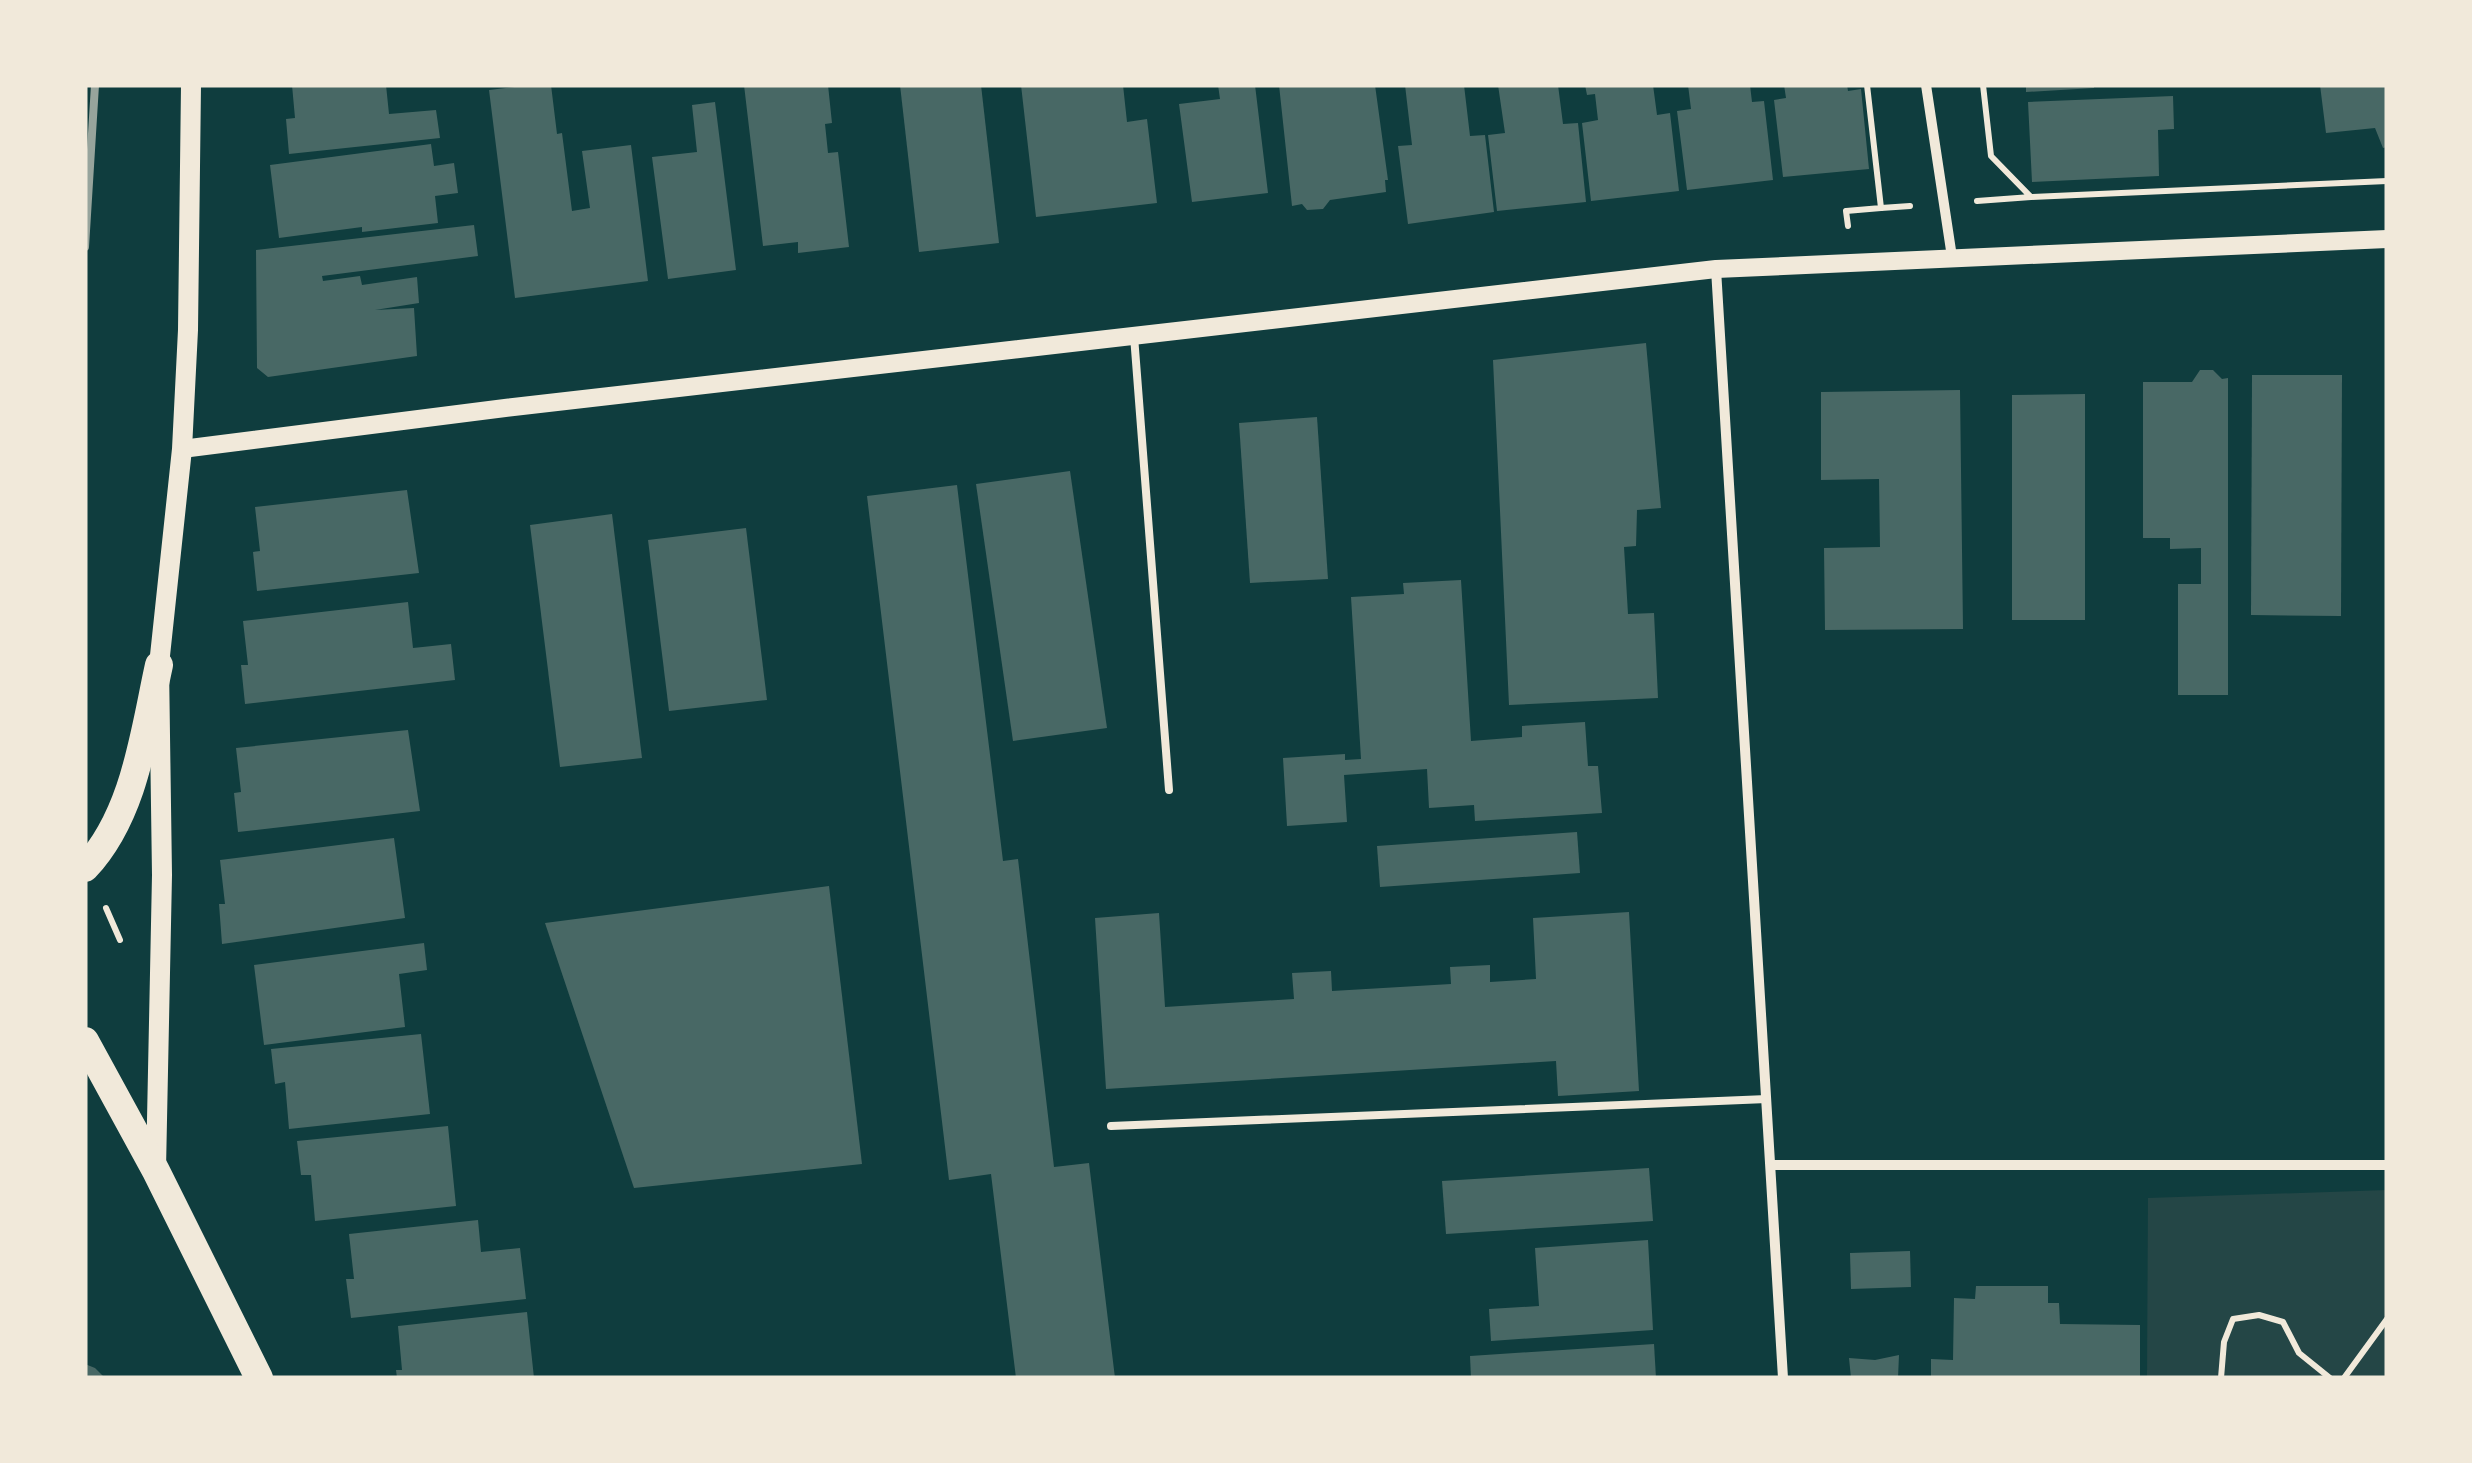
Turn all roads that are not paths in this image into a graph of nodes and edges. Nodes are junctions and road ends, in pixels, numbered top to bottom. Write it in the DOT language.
graph roads {
  1 [pos="191,85"];
  2 [pos="1926,85"];
  3 [pos="2387,239"];
  4 [pos="1952,257"];
  5 [pos="1716,269"];
  6 [pos="1134,336"];
  7 [pos="182,449"];
  8 [pos="159,665"];
  9 [pos="1169,790"];
  10 [pos="85,868"];
  11 [pos="85,1041"];
  12 [pos="1767,1099"];
  13 [pos="1111,1126"];
  14 [pos="1772,1165"];
  15 [pos="2387,1165"];
  16 [pos="156,1172"];
  17 [pos="259,1378"];
  18 [pos="1783,1378"];
  1 -- 7 [label="main road"];
  2 -- 4 [label="street"];
  3 -- 4 [label="street"];
  4 -- 5 [label="street"];
  5 -- 6 [label="street"];
  5 -- 12 [label="street"];
  6 -- 7 [label="street"];
  6 -- 9 [label="lane"];
  7 -- 8 [label="main road"];
  8 -- 10 [label="highway"];
  8 -- 16 [label="main road"];
  11 -- 16 [label="highway"];
  12 -- 13 [label="lane"];
  12 -- 14 [label="street"];
  14 -- 15 [label="street"];
  14 -- 18 [label="street"];
  16 -- 17 [label="highway"];
}
